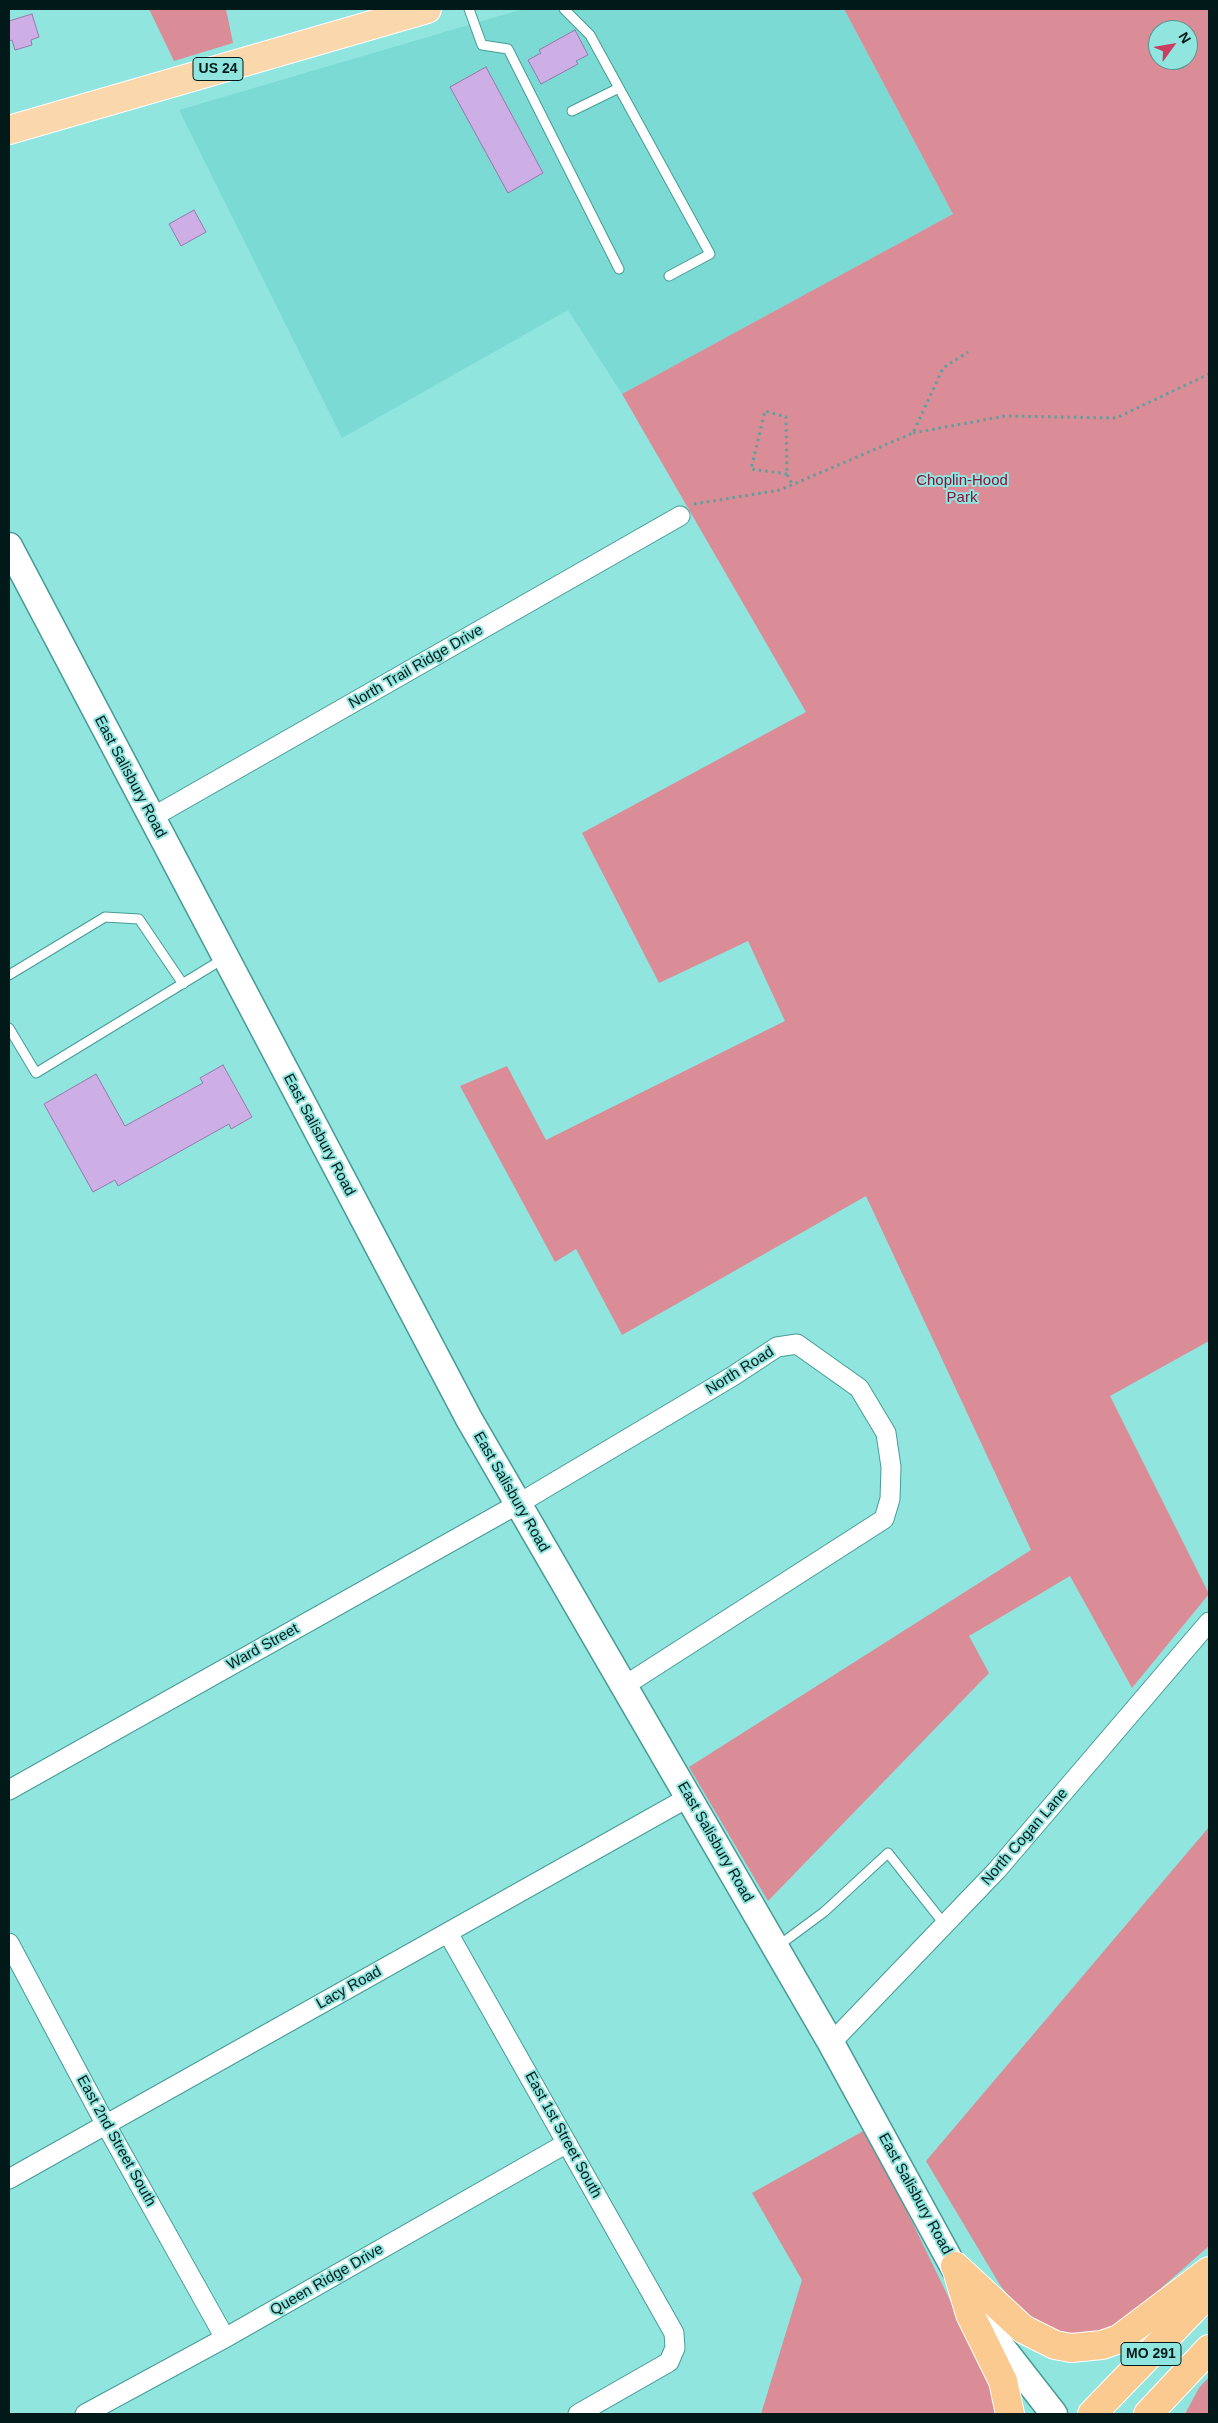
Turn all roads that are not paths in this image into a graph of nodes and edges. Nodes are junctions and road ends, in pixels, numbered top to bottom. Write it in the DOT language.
graph roads {
  1 [pos="427,9"];
  2 [pos="469,9"];
  3 [pos="564,9"];
  4 [pos="619,88"];
  5 [pos="572,112"];
  6 [pos="9,130"];
  7 [pos="619,269"];
  8 [pos="669,276"];
  9 [pos="680,516"];
  10 [pos="9,546"];
  11 [pos="152,818"];
  12 [pos="225,957"];
  13 [pos="9,975"];
  14 [pos="183,984"];
  15 [pos="9,1028"];
  16 [pos="518,1504"];
  17 [pos="1209,1622"];
  18 [pos="624,1686"];
  19 [pos="9,1790"];
  20 [pos="689,1797"];
  21 [pos="945,1925"];
  22 [pos="448,1932"];
  23 [pos="9,1943"];
  24 [pos="776,1947"];
  25 [pos="832,2043"];
  26 [pos="106,2125"];
  27 [pos="567,2143"];
  28 [pos="9,2179"];
  29 [pos="955,2266"];
  30 [pos="1209,2271"];
  31 [pos="1209,2293"];
  32 [pos="225,2338"];
  33 [pos="1201,2358"];
  34 [pos="84,2414"];
  35 [pos="578,2414"];
  36 [pos="1010,2414"];
  37 [pos="1054,2414"];
  38 [pos="1092,2414"];
  39 [pos="1148,2414"];
  40 [pos="1162,2414"];
  1 -- 6 [label="main road, US 24"];
  2 -- 7 [label="lane"];
  3 -- 4 [label="lane"];
  4 -- 5 [label="lane"];
  4 -- 8 [label="lane"];
  9 -- 11 [label="street, North Trail Ridge Drive"];
  10 -- 11 [label="main road, East Salisbury Road"];
  11 -- 12 [label="main road, East Salisbury Road"];
  12 -- 14 [label="lane"];
  12 -- 16 [label="main road, East Salisbury Road"];
  13 -- 14 [label="lane"];
  14 -- 15 [label="lane"];
  16 -- 18 [label="main road, East Salisbury Road"];
  16 -- 18 [label="street, North Road"];
  16 -- 19 [label="street, Ward Street"];
  17 -- 21 [label="street, North Cogan Lane"];
  18 -- 20 [label="main road, East Salisbury Road"];
  20 -- 22 [label="street, Lacy Road"];
  20 -- 24 [label="main road, East Salisbury Road"];
  21 -- 24 [label="lane"];
  21 -- 25 [label="street, North Cogan Lane"];
  22 -- 26 [label="street, Lacy Road"];
  22 -- 27 [label="street, East 1st Street South"];
  23 -- 26 [label="street, East 2nd Street South"];
  24 -- 25 [label="main road, East Salisbury Road"];
  25 -- 29 [label="main road, East Salisbury Road"];
  26 -- 28 [label="street, Lacy Road"];
  26 -- 32 [label="street, East 2nd Street South"];
  27 -- 32 [label="street, Queen Ridge Drive"];
  27 -- 35 [label="street, East 1st Street South"];
  29 -- 30 [label="highway"];
  29 -- 36 [label="highway"];
  29 -- 37 [label="main road, East Salisbury Road"];
  31 -- 38 [label="highway, MO 291"];
  32 -- 34 [label="street, Queen Ridge Drive"];
  33 -- 39 [label="highway, MO 291"];
  33 -- 40 [label="highway"];
}
